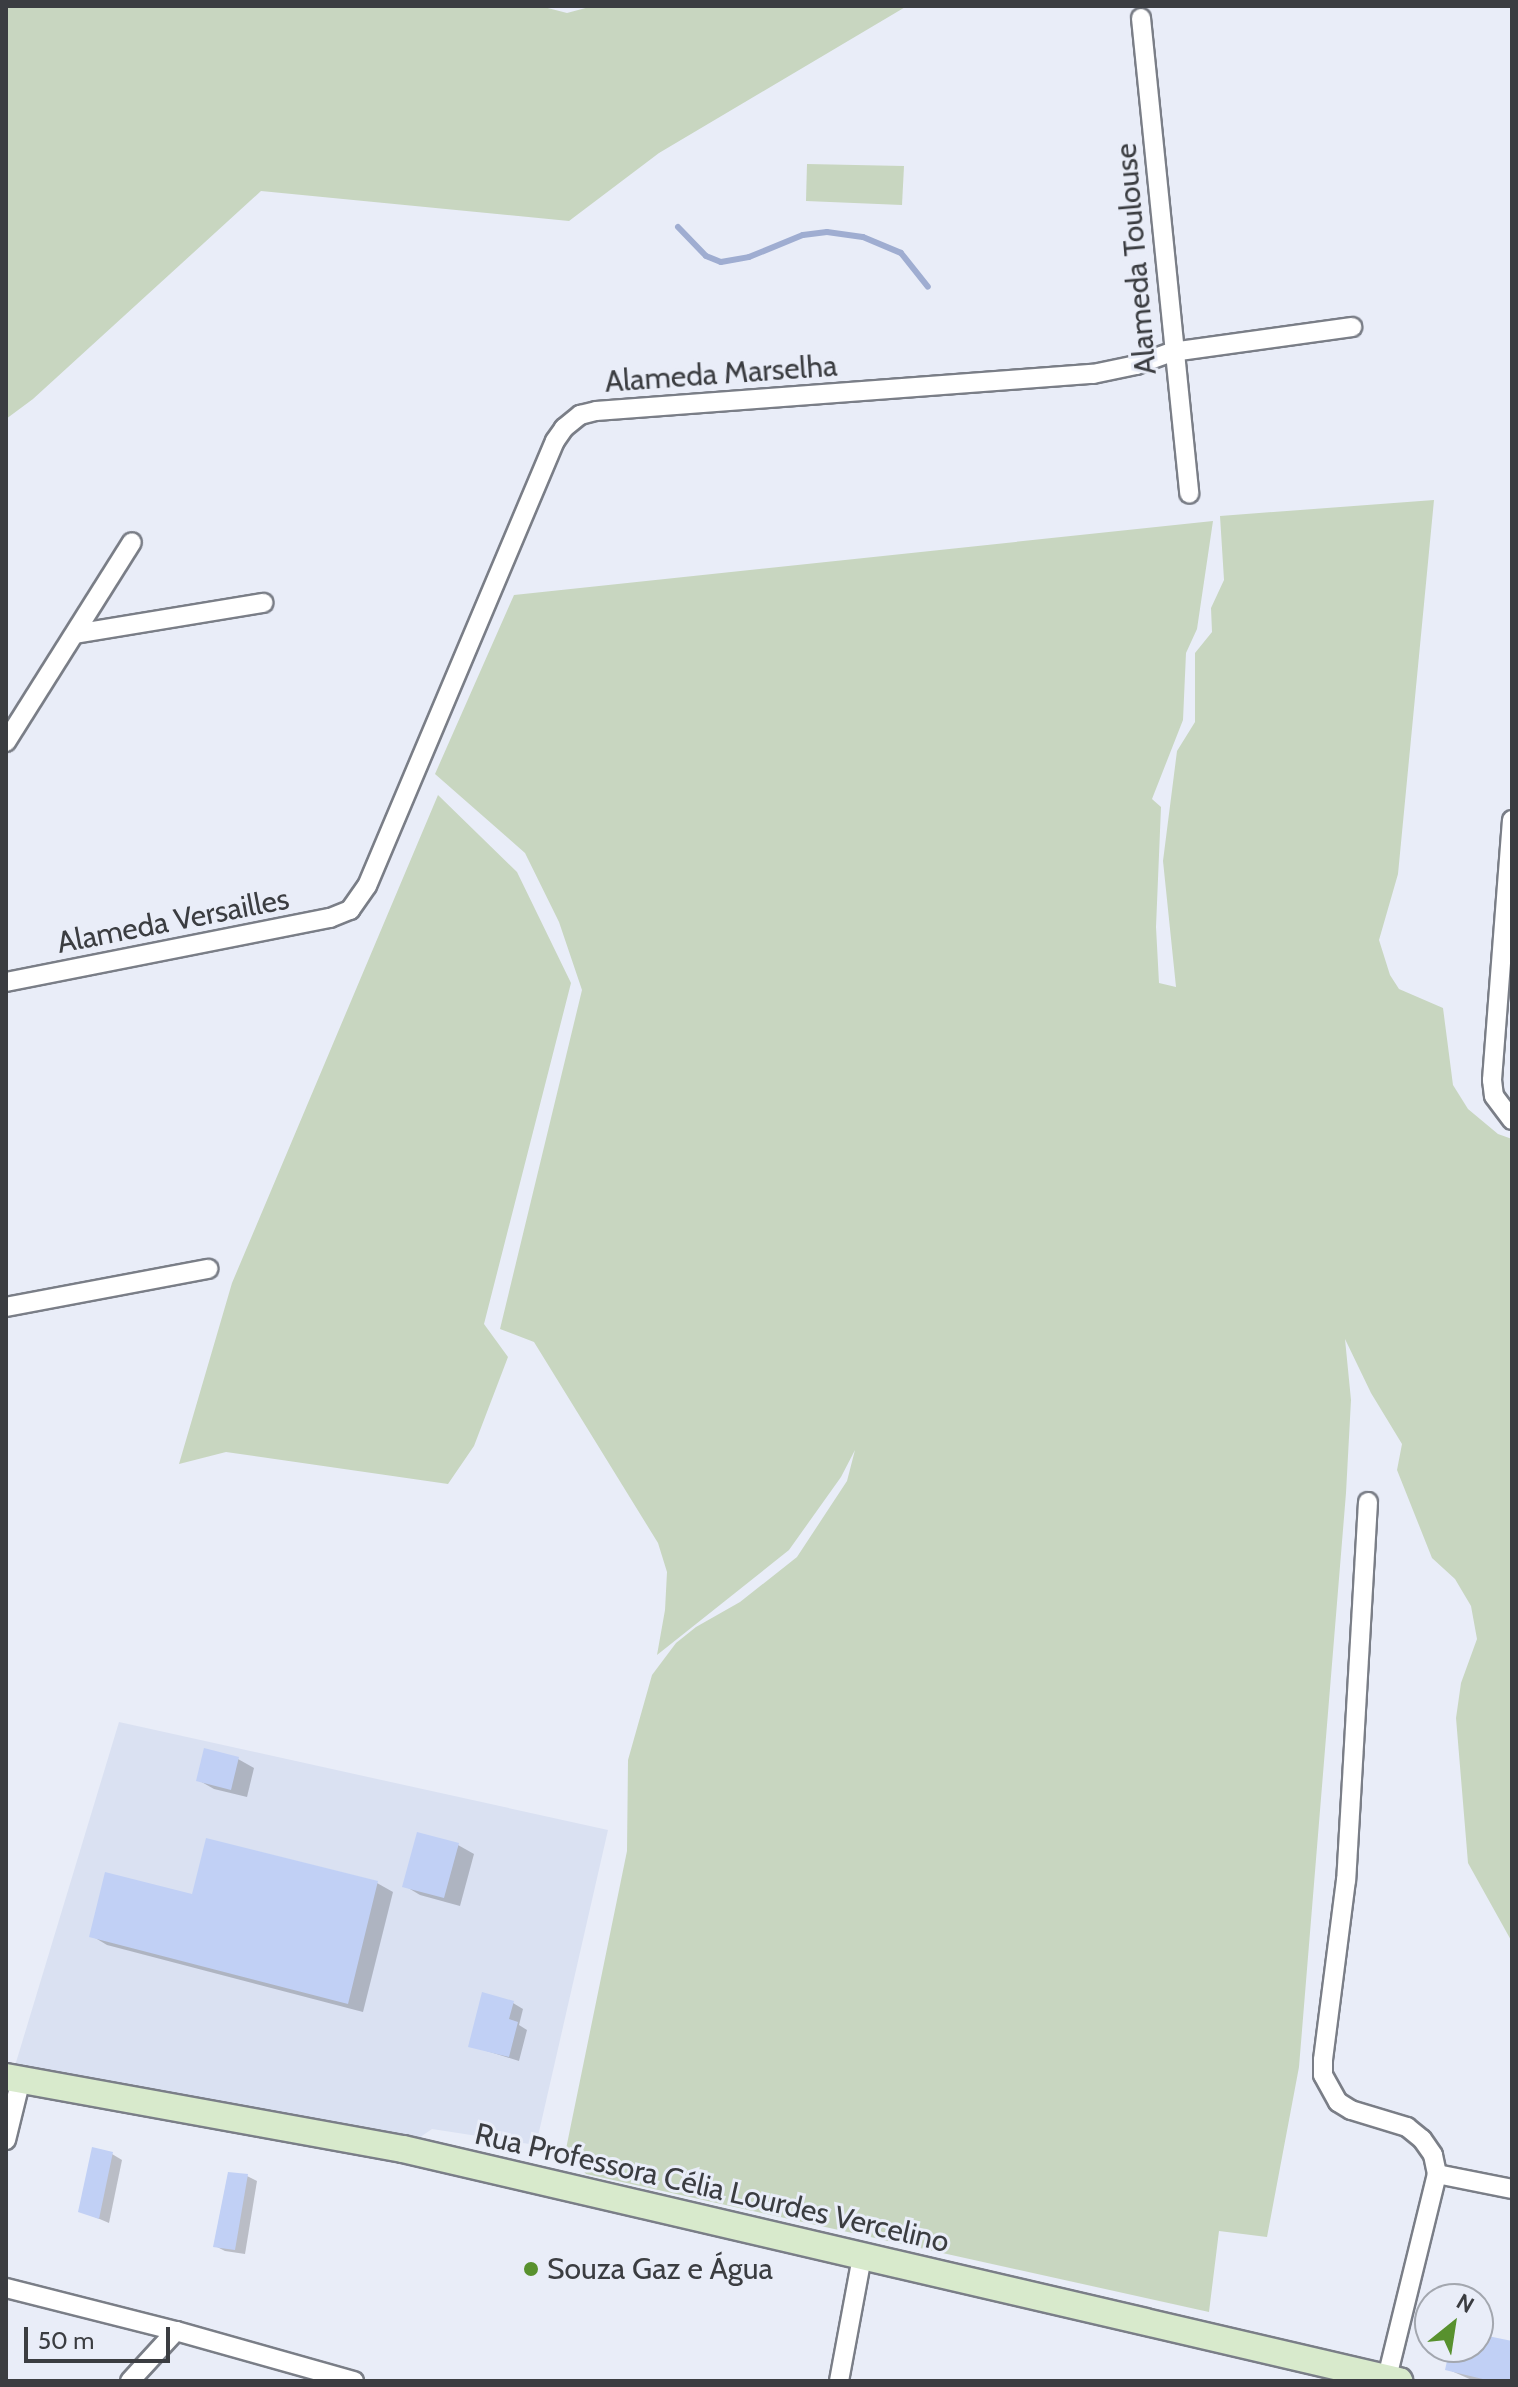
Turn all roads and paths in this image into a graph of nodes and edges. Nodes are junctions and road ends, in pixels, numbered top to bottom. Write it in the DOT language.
graph roads {
  1 [pos="1141,18"];
  2 [pos="1352,327"];
  3 [pos="1172,352"];
  4 [pos="1189,494"];
  5 [pos="132,542"];
  6 [pos="263,603"];
  7 [pos="75,634"];
  8 [pos="6,742"];
  9 [pos="1512,820"];
  10 [pos="350,910"];
  11 [pos="6,982"];
  12 [pos="1512,1120"];
  13 [pos="208,1269"];
  14 [pos="6,1307"];
  15 [pos="1368,1502"];
  16 [pos="13,2078"];
  17 [pos="6,2140"];
  18 [pos="1437,2174"];
  19 [pos="1512,2189"];
  20 [pos="862,2257"];
  21 [pos="6,2288"];
  22 [pos="176,2331"];
  23 [pos="1393,2380"];
  24 [pos="130,2381"];
  25 [pos="354,2381"];
  26 [pos="839,2381"];
  1 -- 3 [label="street, Alameda Toulouse"];
  2 -- 3 [label="street, Alameda Marselha"];
  3 -- 4 [label="street, Alameda Toulouse"];
  3 -- 10 [label="street, Alameda Marselha"];
  5 -- 7 [label="street"];
  6 -- 7 [label="street"];
  7 -- 8 [label="street"];
  9 -- 12 [label="street"];
  10 -- 11 [label="street, Alameda Versailles"];
  13 -- 14 [label="street"];
  15 -- 18 [label="street"];
  16 -- 17 [label="street"];
  16 -- 20 [label="main road, Rua Professora Célia Lourdes Vercelino"];
  18 -- 19 [label="street"];
  18 -- 23 [label="street"];
  20 -- 23 [label="main road, Rua Professora Célia Lourdes Vercelino"];
  20 -- 26 [label="street"];
  21 -- 22 [label="street"];
  22 -- 24 [label="street"];
  22 -- 25 [label="street"];
}
